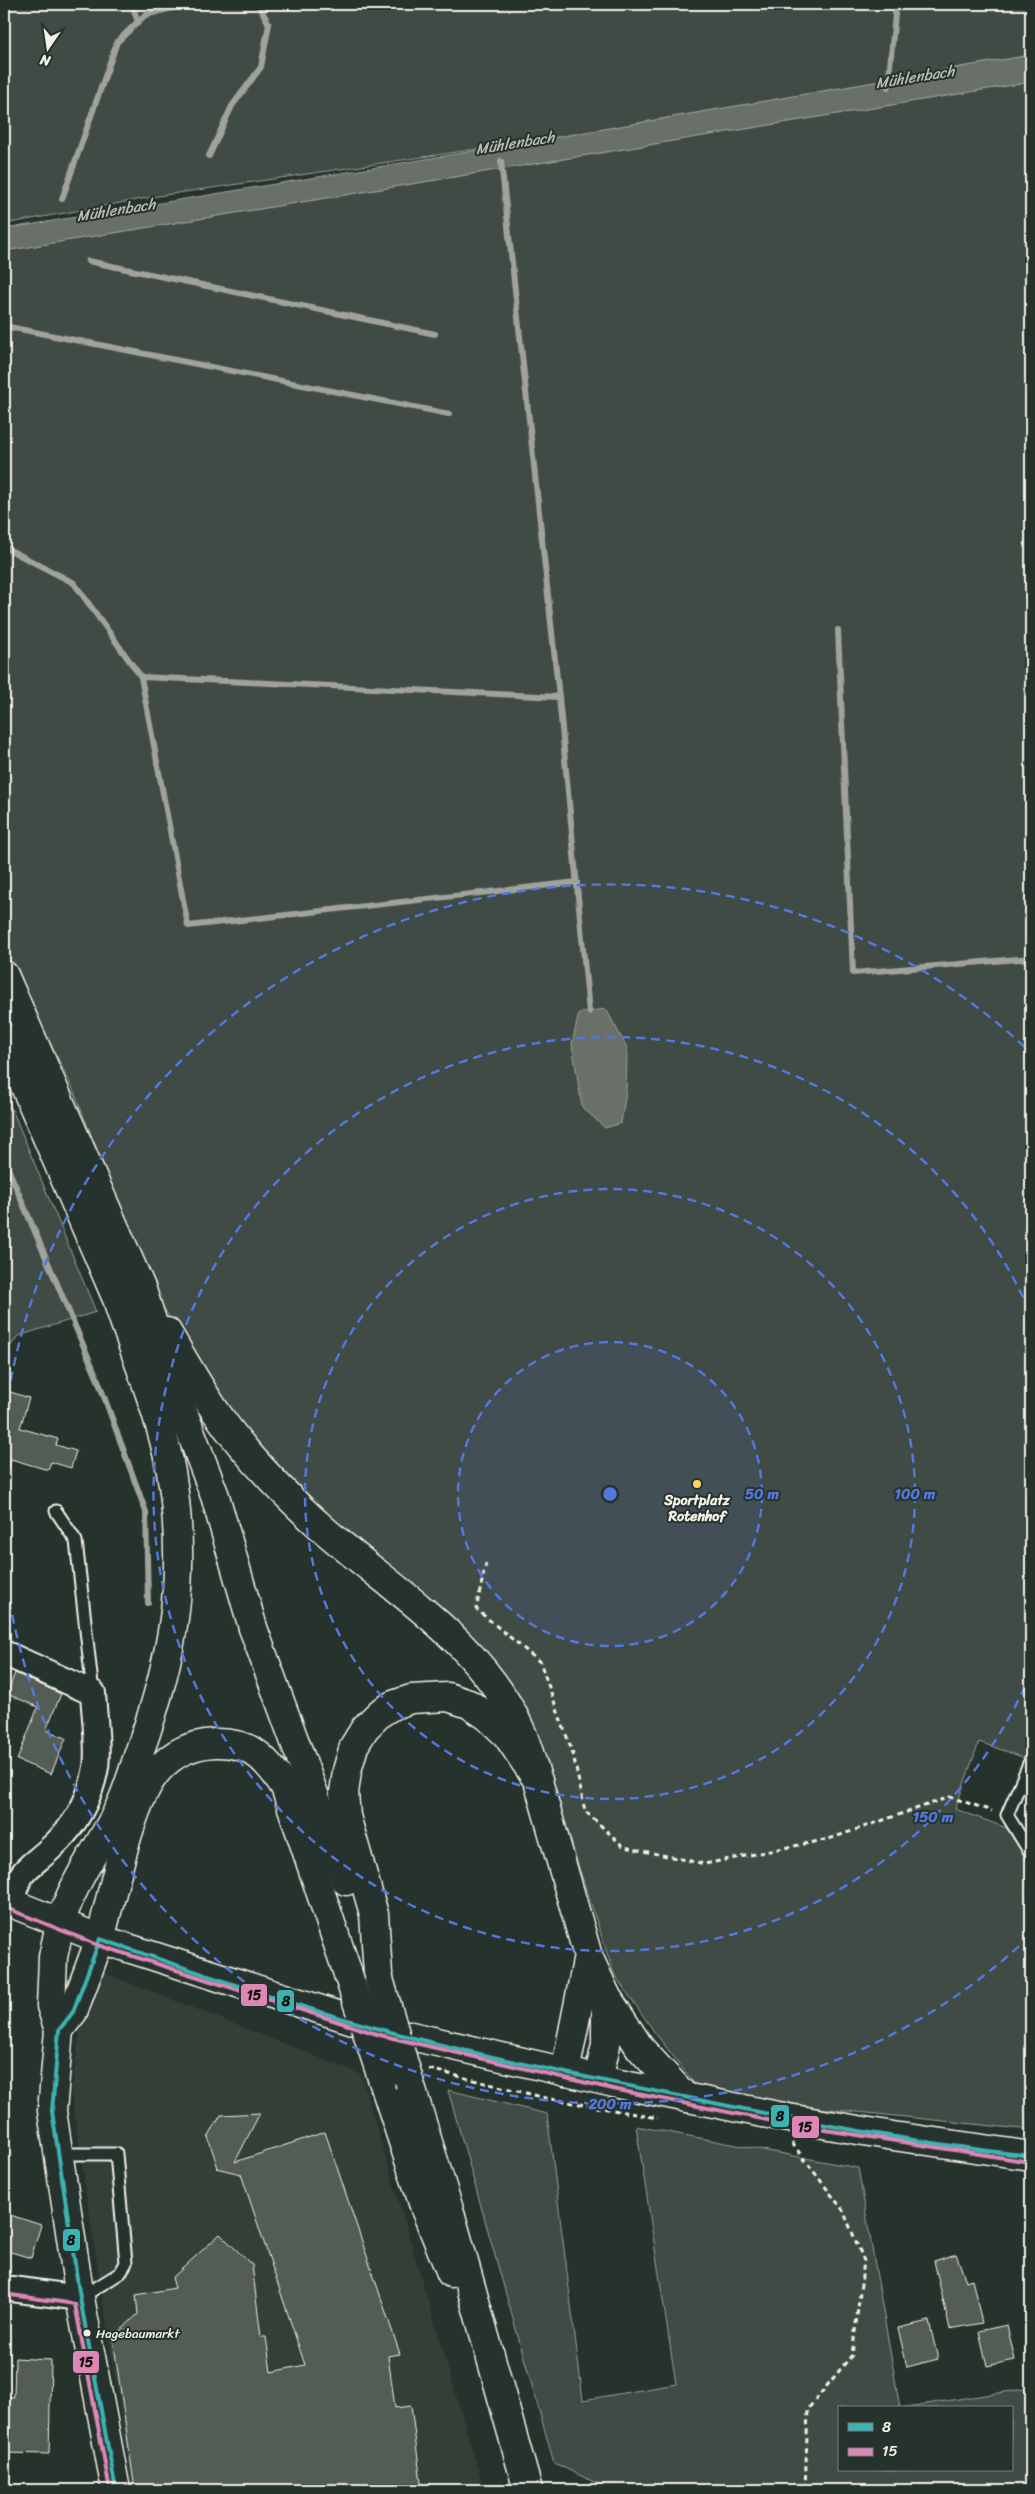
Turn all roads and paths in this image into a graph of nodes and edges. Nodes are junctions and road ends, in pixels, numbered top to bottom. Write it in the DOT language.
graph roads {
  1 [pos="4,975"];
  2 [pos="4,1038"];
  3 [pos="142,1290"];
  4 [pos="119,1306"];
  5 [pos="56,1511"];
  6 [pos="486,1563"];
  7 [pos="253,1628"];
  8 [pos="4,1653"];
  9 [pos="93,1693"];
  10 [pos="1031,1759"];
  11 [pos="538,1781"];
  12 [pos="1007,1815"];
  13 [pos="1031,1854"];
  14 [pos="7,1901"];
  15 [pos="60,1924"];
  16 [pos="100,1940"];
  17 [pos="588,1956"];
  18 [pos="378,1977"];
  19 [pos="606,1995"];
  20 [pos="59,2030"];
  21 [pos="566,2072"];
  22 [pos="598,2079"];
  23 [pos="686,2098"];
  24 [pos="788,2118"];
  25 [pos="58,2154"];
  26 [pos="1031,2156"];
  27 [pos="4,2288"];
  28 [pos="80,2298"];
  29 [pos="487,2346"];
  30 [pos="116,2490"];
  31 [pos="528,2490"];
  32 [pos="805,2490"];
  1 -- 3 [label="main road"];
  2 -- 4 [label="main road"];
  3 -- 7 [label="main road"];
  3 -- 11 [label="main road"];
  4 -- 7 [label="main road"];
  4 -- 15 [label="main road"];
  5 -- 9 [label="lane"];
  6 -- 12 [label="path"];
  7 -- 18 [label="main road"];
  8 -- 9 [label="street"];
  9 -- 14 [label="street"];
  10 -- 12 [label="lane"];
  11 -- 17 [label="main road"];
  11 -- 18 [label="main road"];
  12 -- 13 [label="lane"];
  14 -- 15 [label="main road"];
  15 -- 16 [label="main road"];
  15 -- 20 [label="main road"];
  16 -- 20 [label="main road"];
  16 -- 21 [label="main road"];
  16 -- 29 [label="main road, bridge"];
  17 -- 19 [label="main road"];
  17 -- 21 [label="main road"];
  18 -- 29 [label="main road, bridge"];
  19 -- 22 [label="main road"];
  19 -- 23 [label="main road"];
  20 -- 25 [label="main road"];
  21 -- 22 [label="main road"];
  22 -- 23 [label="main road"];
  23 -- 24 [label="main road"];
  24 -- 26 [label="main road"];
  24 -- 32 [label="path"];
  25 -- 28 [label="main road"];
  25 -- 28 [label="lane"];
  27 -- 28 [label="street"];
  28 -- 30 [label="main road"];
  29 -- 31 [label="main road"];
}
